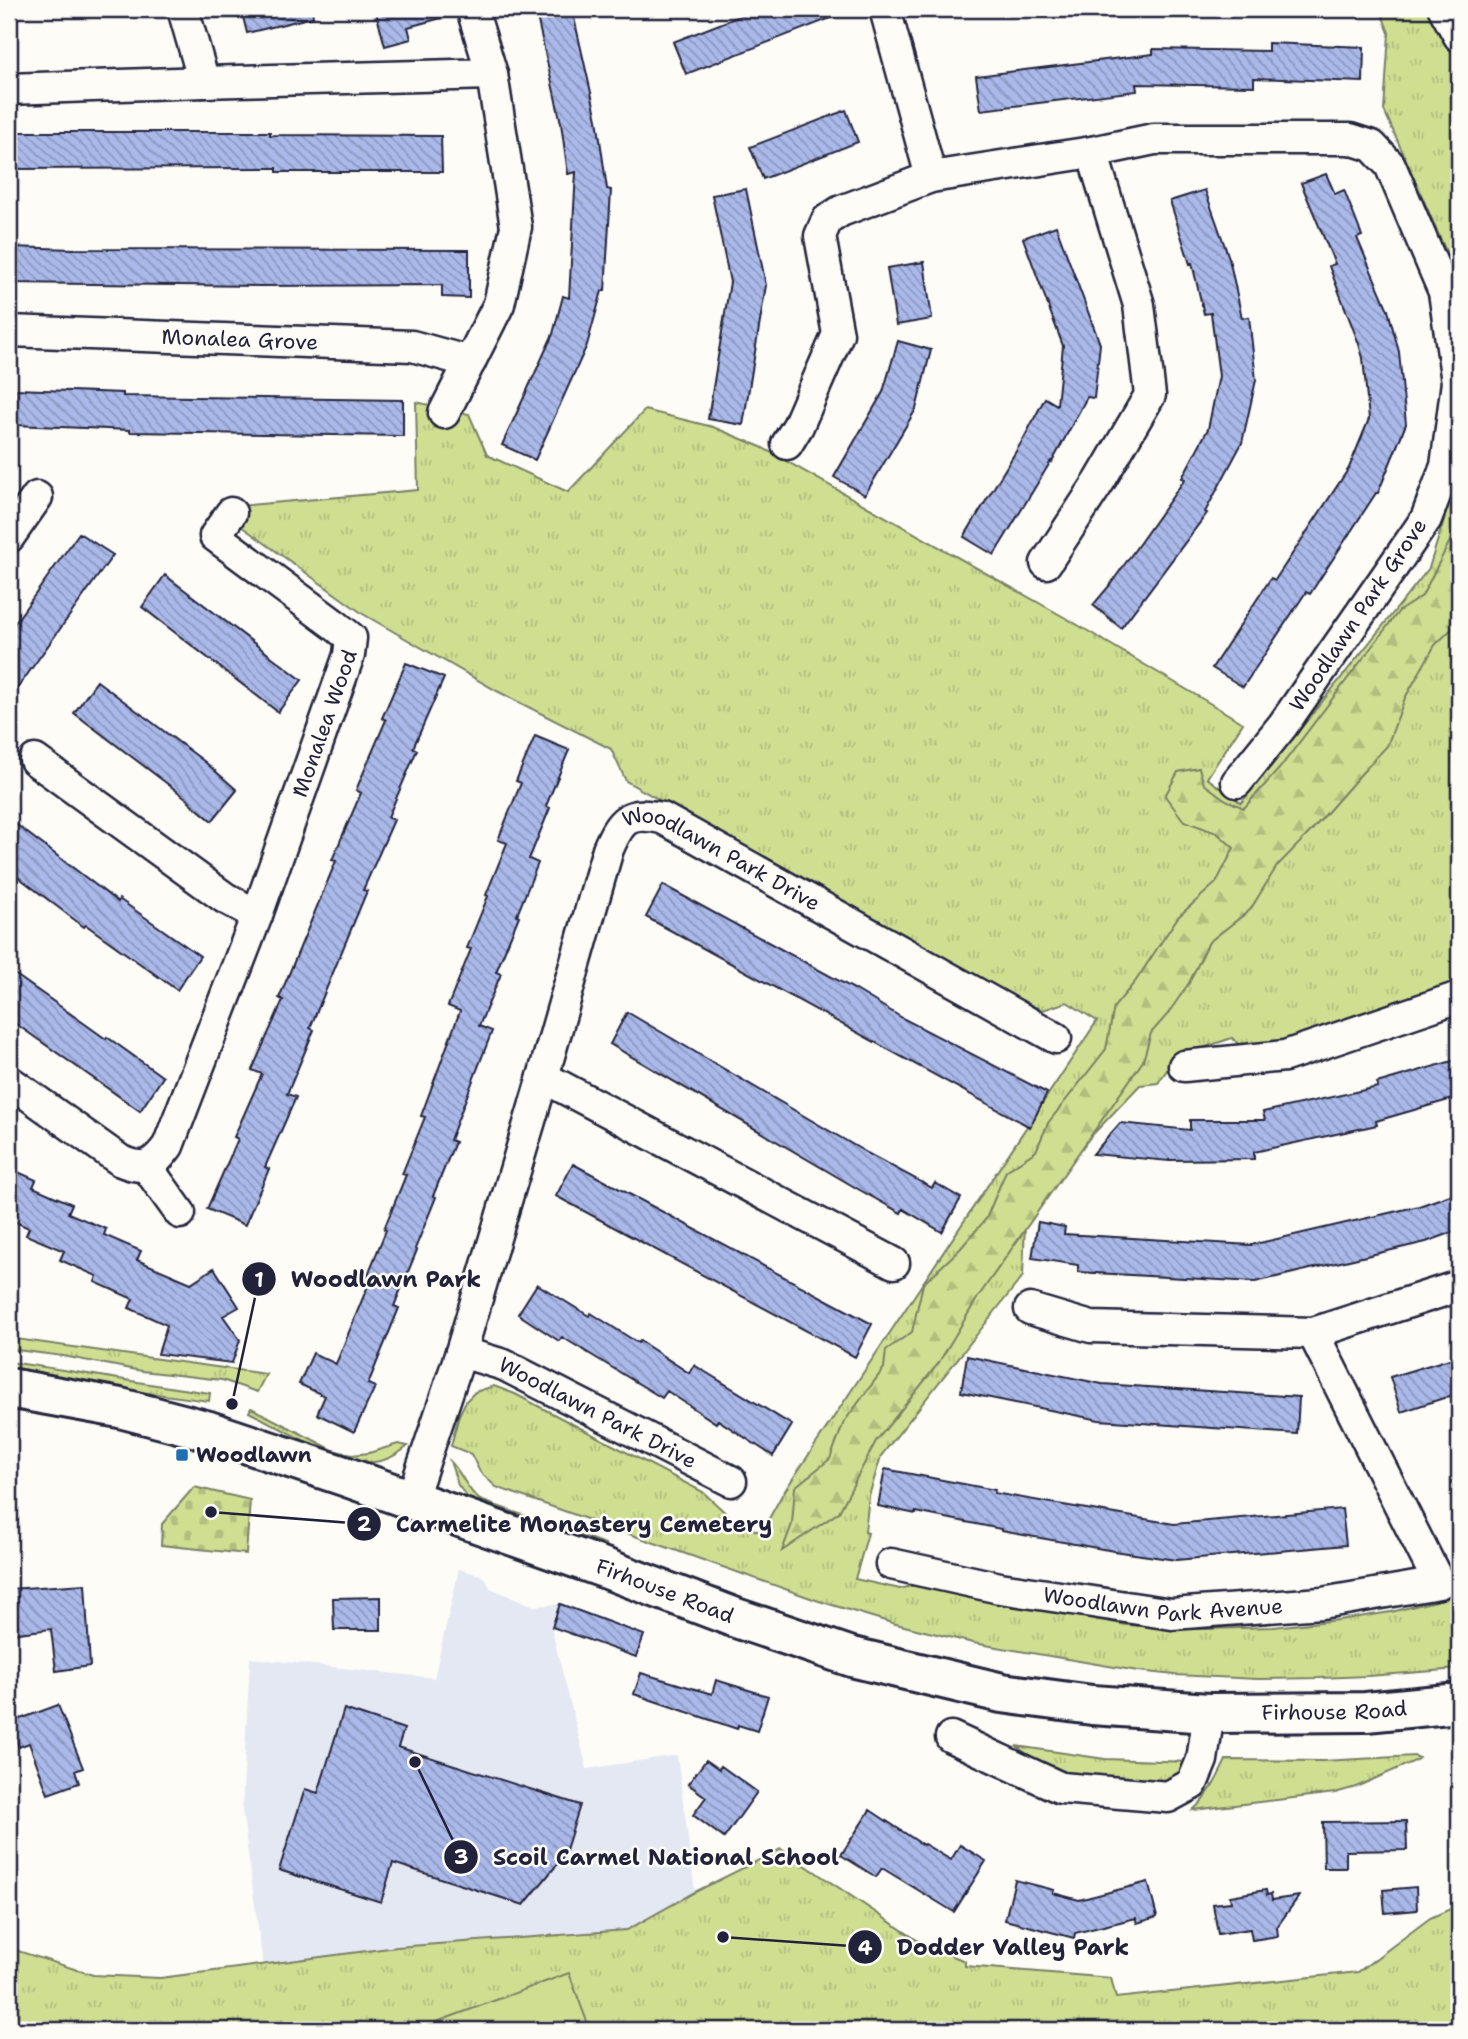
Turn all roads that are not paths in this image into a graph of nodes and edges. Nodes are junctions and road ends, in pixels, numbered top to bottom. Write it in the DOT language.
graph roads {
  1 [pos="183,9"];
  2 [pos="472,9"];
  3 [pos="885,9"];
  4 [pos="1444,9"];
  5 [pos="1459,36"];
  6 [pos="492,74"];
  7 [pos="204,82"];
  8 [pos="9,89"];
  9 [pos="1093,152"];
  10 [pos="931,177"];
  11 [pos="9,331"];
  12 [pos="470,362"];
  13 [pos="444,413"];
  14 [pos="788,444"];
  15 [pos="37,497"];
  16 [pos="231,513"];
  17 [pos="9,537"];
  18 [pos="1046,563"];
  19 [pos="35,760"];
  20 [pos="1237,782"];
  21 [pos="257,915"];
  22 [pos="1459,997"];
  23 [pos="1056,1038"];
  24 [pos="1184,1066"];
  25 [pos="543,1077"];
  26 [pos="9,1081"];
  27 [pos="147,1167"];
  28 [pos="180,1213"];
  29 [pos="894,1263"];
  30 [pos="1459,1286"];
  31 [pos="1030,1309"];
  32 [pos="1313,1333"];
  33 [pos="461,1352"];
  34 [pos="9,1388"];
  35 [pos="731,1481"];
  36 [pos="411,1501"];
  37 [pos="891,1564"];
  38 [pos="1449,1580"];
  39 [pos="1459,1703"];
  40 [pos="1209,1713"];
  41 [pos="951,1737"];
  1 -- 7 [label="street"];
  2 -- 6 [label="street"];
  3 -- 10 [label="street"];
  4 -- 5 [label="street"];
  6 -- 7 [label="street"];
  6 -- 12 [label="street"];
  7 -- 8 [label="street"];
  9 -- 10 [label="street, Woodlawn Park Grove"];
  9 -- 18 [label="street"];
  9 -- 20 [label="street, Woodlawn Park Grove"];
  10 -- 14 [label="street, Woodlawn Park Grove"];
  11 -- 12 [label="street, Monalea Grove"];
  12 -- 13 [label="street"];
  15 -- 17 [label="street"];
  16 -- 21 [label="street, Monalea Wood"];
  19 -- 21 [label="street"];
  21 -- 27 [label="street, Monalea Wood"];
  22 -- 24 [label="street"];
  23 -- 25 [label="street, Woodlawn Park Drive"];
  25 -- 29 [label="street"];
  25 -- 33 [label="street, Woodlawn Park Drive"];
  26 -- 27 [label="street"];
  27 -- 28 [label="street"];
  30 -- 32 [label="street"];
  31 -- 32 [label="street"];
  32 -- 38 [label="street, Woodlawn Park Avenue"];
  33 -- 35 [label="street, Woodlawn Park Drive"];
  33 -- 36 [label="street, Woodlawn Park Drive"];
  34 -- 36 [label="main road, Firhouse Road"];
  36 -- 40 [label="main road, Firhouse Road"];
  37 -- 38 [label="street, Woodlawn Park Avenue"];
  39 -- 40 [label="main road, Firhouse Road"];
  40 -- 41 [label="street"];
}
